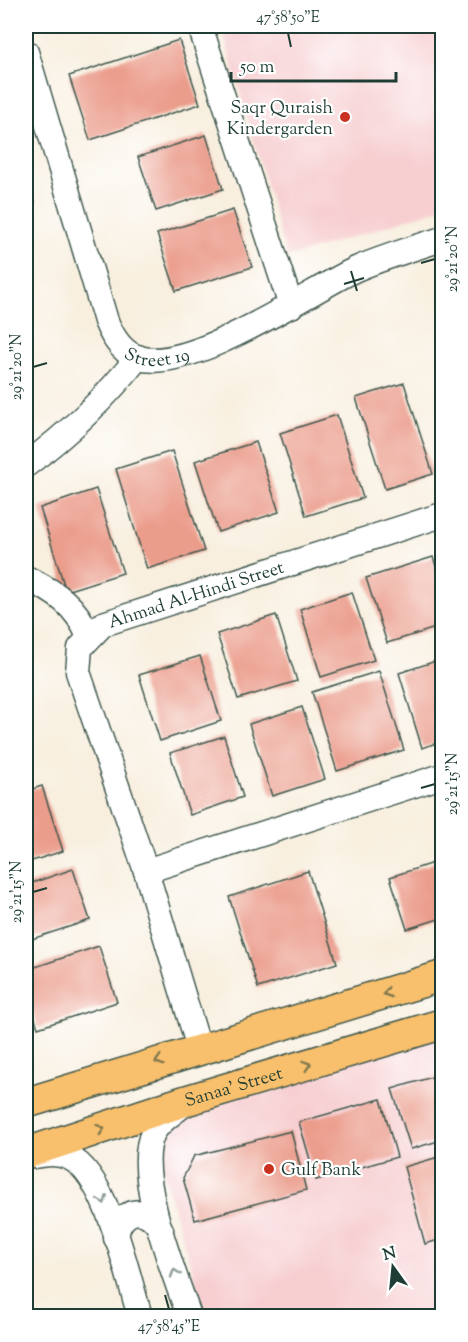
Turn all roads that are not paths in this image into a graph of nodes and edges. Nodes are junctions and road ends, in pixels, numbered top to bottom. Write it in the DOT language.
graph roads {
  1 [pos="200,26"];
  2 [pos="26,52"];
  3 [pos="442,238"];
  4 [pos="291,306"];
  5 [pos="138,357"];
  6 [pos="26,465"];
  7 [pos="442,515"];
  8 [pos="26,578"];
  9 [pos="88,637"];
  10 [pos="442,776"];
  11 [pos="146,871"];
  12 [pos="430,980"];
  13 [pos="435,1026"];
  14 [pos="199,1048"];
  15 [pos="188,1100"];
  16 [pos="26,1103"];
  17 [pos="26,1153"];
  18 [pos="26,1158"];
  19 [pos="161,1230"];
  20 [pos="116,1238"];
  21 [pos="140,1317"];
  22 [pos="189,1317"];
  1 -- 4 [label="street"];
  2 -- 5 [label="street, Street 19"];
  3 -- 4 [label="street, Street 19"];
  4 -- 5 [label="street, Street 19"];
  5 -- 6 [label="street"];
  7 -- 9 [label="street, Ahmad Al-Hindi Street"];
  8 -- 9 [label="street"];
  9 -- 11 [label="street, Ahmad Al-Hindi Street"];
  10 -- 11 [label="street"];
  11 -- 14 [label="street, Ahmad Al-Hindi Street"];
  12 -- 13 [label="main road"];
  12 -- 14 [label="main road, one-way"];
  15 -- 13 [label="main road, Sanaa' Street, one-way"];
  14 -- 16 [label="main road, one-way"];
  17 -- 15 [label="main road, Sanaa' Street, one-way"];
  15 -- 19 [label="street"];
  18 -- 20 [label="street, one-way"];
  19 -- 20 [label="street"];
  22 -- 19 [label="street, one-way"];
  20 -- 21 [label="street"];
}
